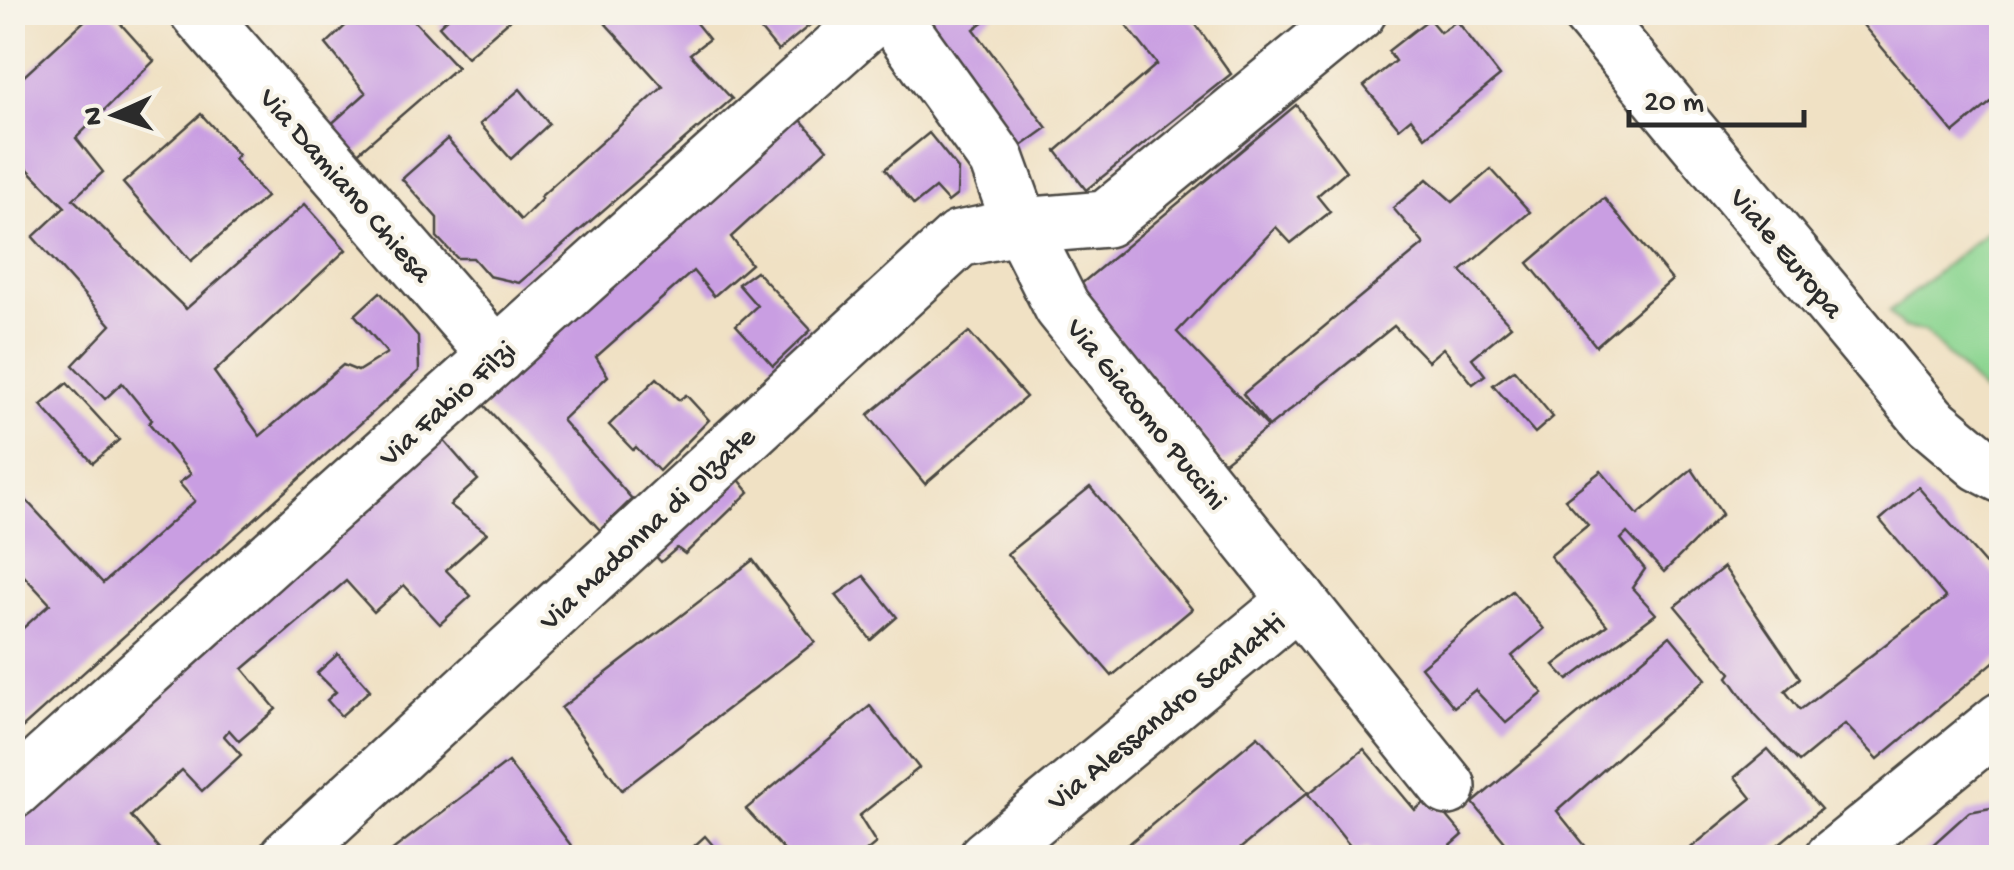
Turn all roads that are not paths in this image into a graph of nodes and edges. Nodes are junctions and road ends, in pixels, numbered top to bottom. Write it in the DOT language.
graph roads {
  1 [pos="198,12"];
  2 [pos="880,12"];
  3 [pos="890,12"];
  4 [pos="1358,12"];
  5 [pos="1589,12"];
  6 [pos="1021,226"];
  7 [pos="497,356"];
  8 [pos="2002,476"];
  9 [pos="1298,600"];
  10 [pos="2002,720"];
  11 [pos="1448,788"];
  12 [pos="12,791"];
  13 [pos="287,858"];
  14 [pos="986,858"];
  15 [pos="1832,858"];
  1 -- 7 [label="street, Via Damiano Chiesa"];
  2 -- 7 [label="street, Via Fabio Filzi"];
  3 -- 6 [label="street, Via Giacomo Puccini"];
  4 -- 6 [label="street, Via Madonna di Olzate"];
  5 -- 8 [label="street, Viale Europa"];
  6 -- 9 [label="street, Via Giacomo Puccini"];
  6 -- 13 [label="street, Via Madonna di Olzate"];
  7 -- 12 [label="street, Via Fabio Filzi"];
  9 -- 11 [label="street, Via Giacomo Puccini"];
  9 -- 14 [label="street, Via Alessandro Scarlatti"];
  10 -- 15 [label="street"];
}
